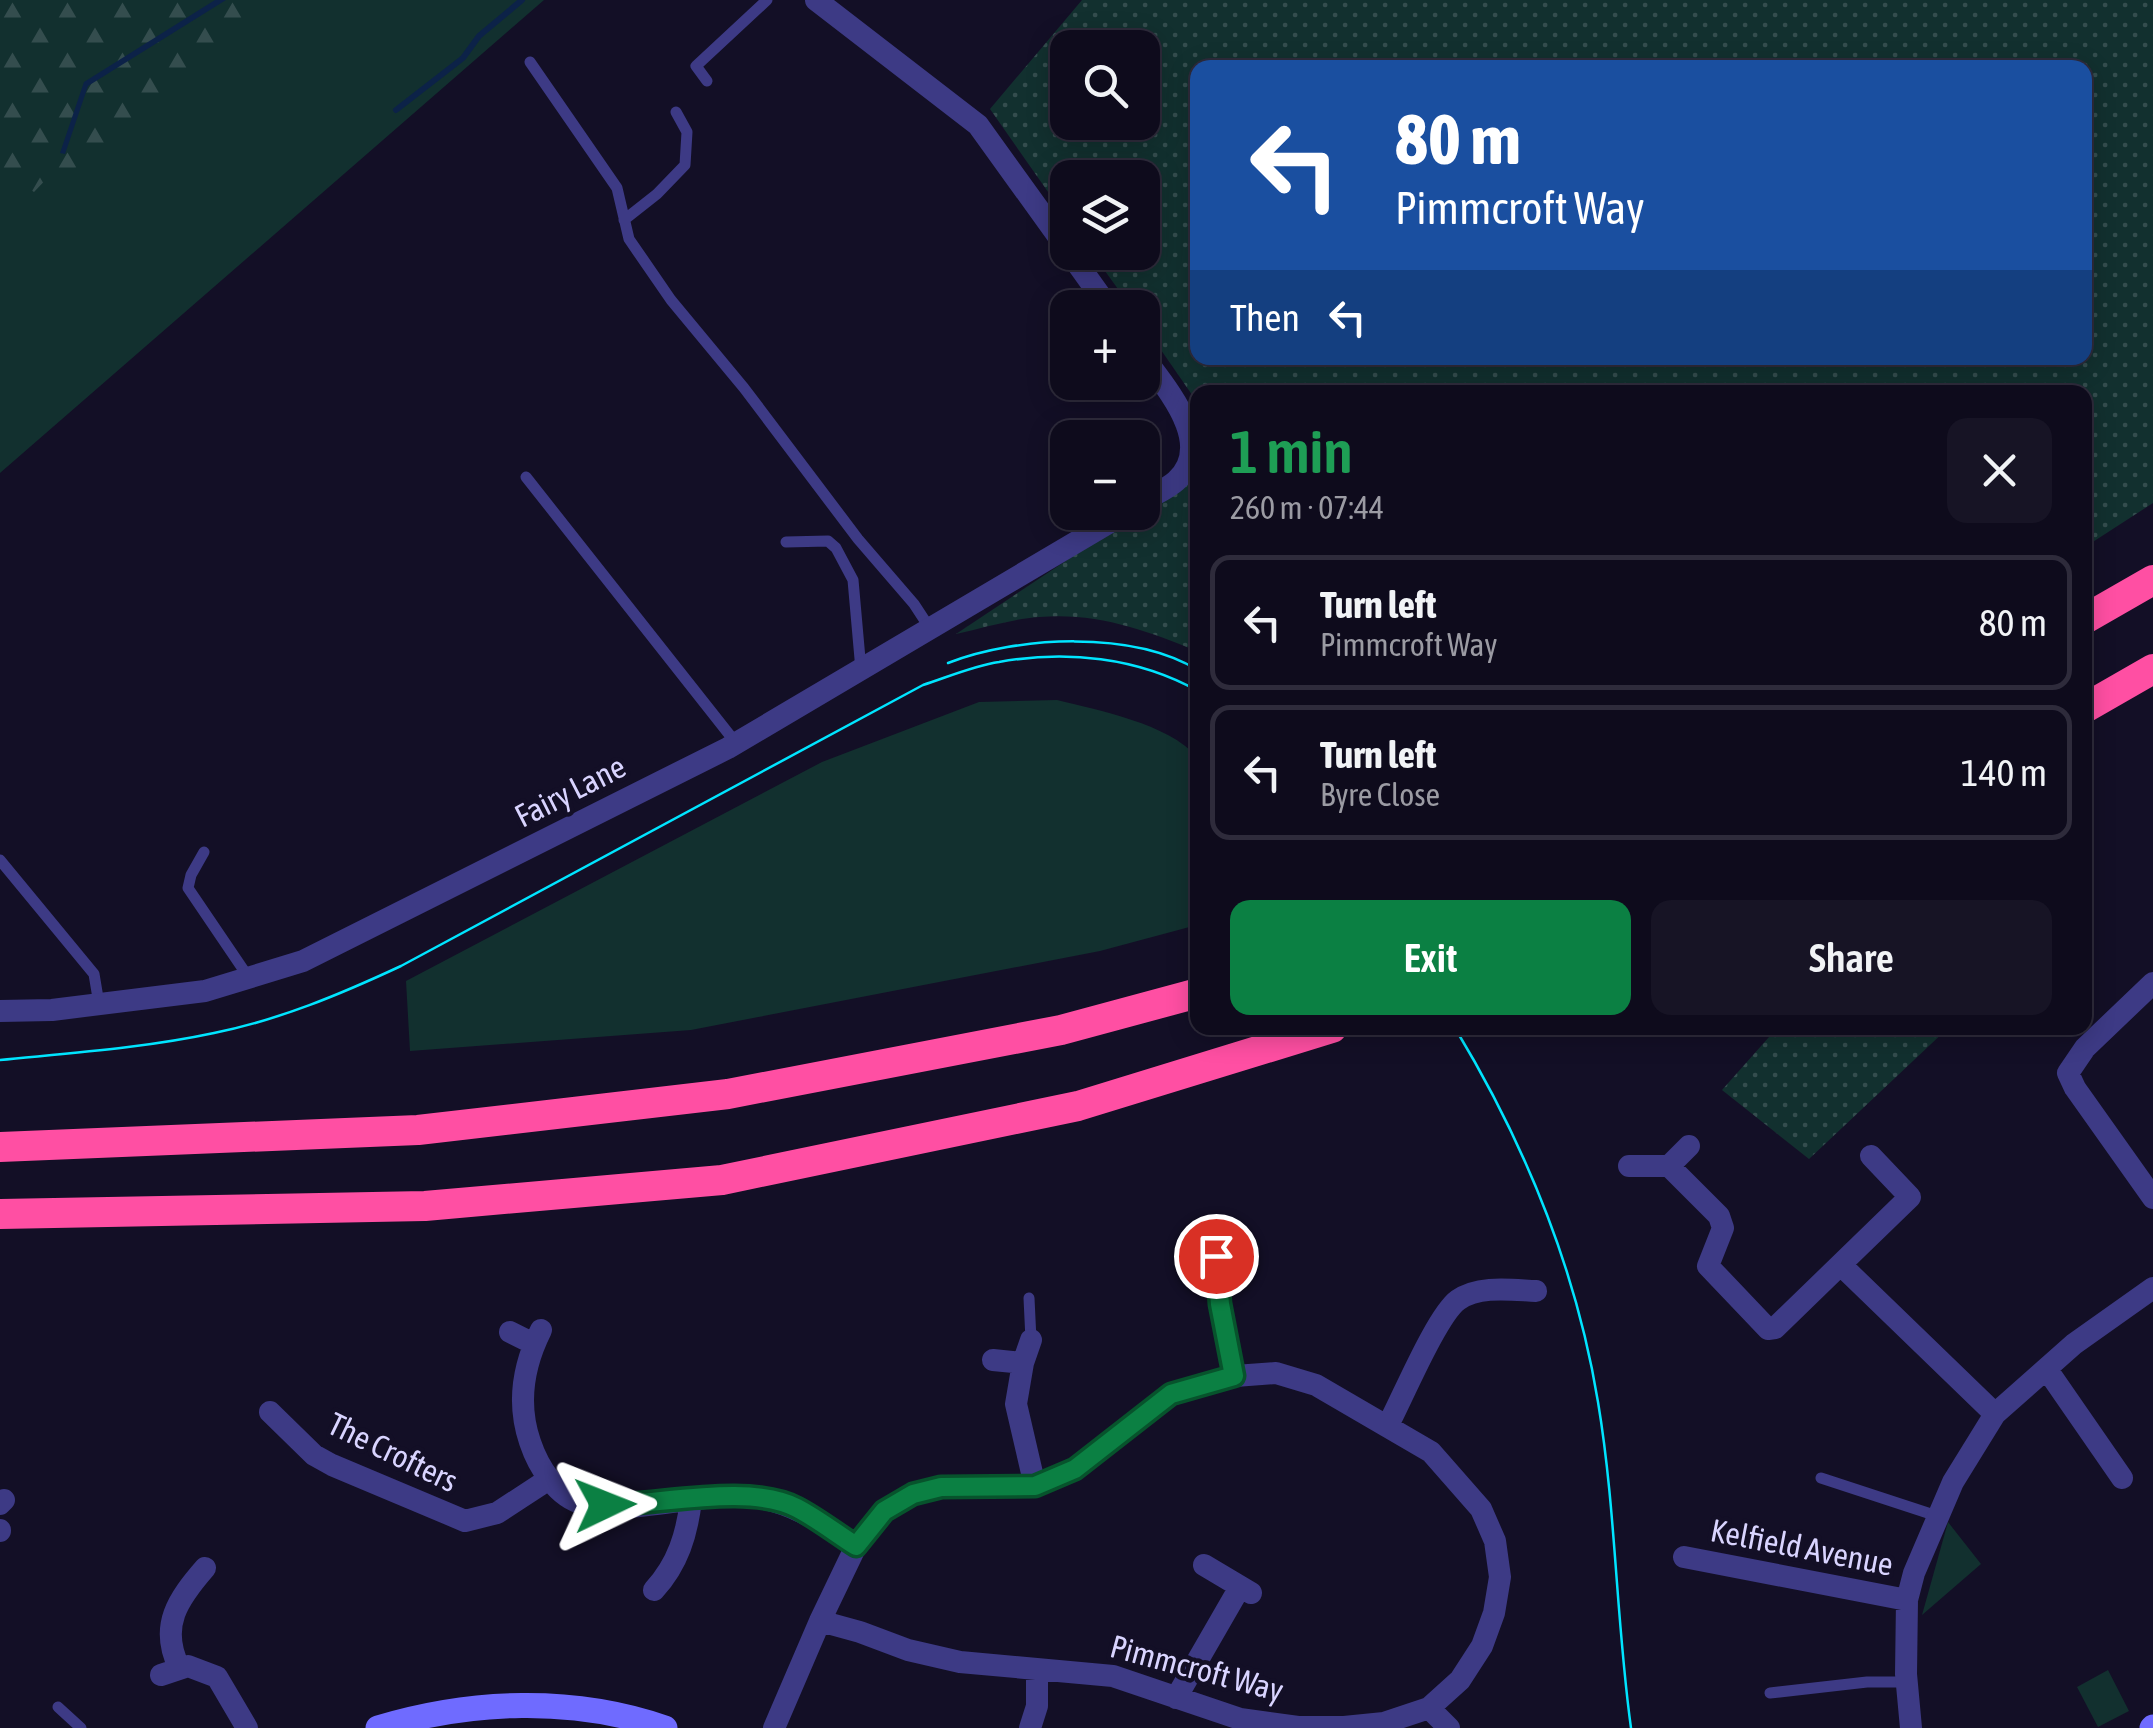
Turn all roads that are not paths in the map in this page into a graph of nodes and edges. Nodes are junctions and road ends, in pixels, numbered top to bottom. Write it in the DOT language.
graph roads {
  1 [pos="767,0"];
  2 [pos="816,0"];
  3 [pos="530,62"];
  4 [pos="707,81"];
  5 [pos="676,112"];
  6 [pos="624,220"];
  7 [pos="1050,226"];
  8 [pos="1160,380"];
  9 [pos="1190,438"];
  10 [pos="1190,458"];
  11 [pos="526,477"];
  12 [pos="1160,491"];
  13 [pos="1097,530"];
  14 [pos="786,542"];
  15 [pos="2153,580"];
  16 [pos="2092,615"];
  17 [pos="930,630"];
  18 [pos="2153,669"];
  19 [pos="861,670"];
  20 [pos="2092,704"];
  21 [pos="736,743"];
  22 [pos="204,852"];
  23 [pos="0,860"];
  24 [pos="249,978"];
  25 [pos="2153,982"];
  26 [pos="1190,994"];
  27 [pos="100,1004"];
  28 [pos="0,1010"];
  29 [pos="1309,1035"];
  30 [pos="1689,1146"];
  31 [pos="0,1148"];
  32 [pos="1871,1156"];
  33 [pos="1629,1166"];
  34 [pos="1670,1166"];
  35 [pos="2153,1198"];
  36 [pos="0,1214"];
  37 [pos="1841,1265"];
  38 [pos="1245,1269"];
  39 [pos="2153,1288"];
  40 [pos="1536,1291"];
  41 [pos="1029,1298"];
  42 [pos="510,1332"];
  43 [pos="1027,1352"];
  44 [pos="993,1360"];
  45 [pos="2048,1371"];
  46 [pos="1234,1376"];
  47 [pos="270,1412"];
  48 [pos="1995,1414"];
  49 [pos="1388,1425"];
  50 [pos="1821,1478"];
  51 [pos="2122,1478"];
  52 [pos="549,1479"];
  53 [pos="1035,1486"];
  54 [pos="691,1500"];
  55 [pos="1937,1516"];
  56 [pos="856,1546"];
  57 [pos="1684,1557"];
  58 [pos="1204,1564"];
  59 [pos="206,1568"];
  60 [pos="654,1590"];
  61 [pos="1907,1600"];
  62 [pos="820,1621"];
  63 [pos="1037,1671"];
  64 [pos="1906,1682"];
  65 [pos="1770,1693"];
  66 [pos="1176,1698"];
  67 [pos="58,1707"];
  68 [pos="1429,1708"];
  69 [pos="1298,1727"];
  70 [pos="80,1728"];
  71 [pos="247,1728"];
  72 [pos="378,1728"];
  73 [pos="665,1728"];
  74 [pos="774,1728"];
  75 [pos="1030,1728"];
  76 [pos="1449,1728"];
  77 [pos="1911,1728"];
  1 -- 4 [label="lane"];
  2 -- 7 [label="street"];
  3 -- 6 [label="lane"];
  5 -- 6 [label="lane"];
  6 -- 17 [label="lane"];
  8 -- 9 [label="street"];
  10 -- 12 [label="street"];
  11 -- 21 [label="lane"];
  13 -- 17 [label="street, Fairy Lane"];
  14 -- 19 [label="lane"];
  15 -- 16 [label="highway"];
  17 -- 19 [label="street, Fairy Lane"];
  18 -- 20 [label="highway"];
  19 -- 21 [label="street, Fairy Lane"];
  21 -- 24 [label="street, Fairy Lane"];
  22 -- 24 [label="lane"];
  23 -- 27 [label="lane"];
  24 -- 27 [label="street, Fairy Lane"];
  25 -- 35 [label="street"];
  26 -- 31 [label="highway"];
  27 -- 28 [label="street, Fairy Lane"];
  29 -- 36 [label="highway"];
  30 -- 34 [label="street"];
  32 -- 37 [label="street"];
  33 -- 34 [label="street"];
  34 -- 37 [label="street"];
  37 -- 48 [label="street"];
  38 -- 46 [label="street"];
  39 -- 45 [label="street"];
  40 -- 49 [label="street"];
  41 -- 43 [label="lane"];
  42 -- 52 [label="street"];
  43 -- 44 [label="street"];
  43 -- 53 [label="street"];
  45 -- 48 [label="street"];
  45 -- 51 [label="street"];
  46 -- 49 [label="street, Pimmcroft Way"];
  46 -- 53 [label="street, Pimmcroft Way"];
  47 -- 52 [label="street, The Crofters"];
  48 -- 55 [label="street"];
  49 -- 68 [label="street, Pimmcroft Way"];
  50 -- 55 [label="lane"];
  52 -- 54 [label="street"];
  53 -- 56 [label="street, Pimmcroft Way"];
  54 -- 56 [label="street"];
  54 -- 60 [label="street"];
  55 -- 61 [label="street"];
  56 -- 62 [label="street, Pimmcroft Way"];
  57 -- 61 [label="street, Kelfield Avenue"];
  58 -- 66 [label="street"];
  59 -- 71 [label="street"];
  61 -- 64 [label="street"];
  62 -- 63 [label="street, Pimmcroft Way"];
  62 -- 74 [label="street, Pimmcroft Way"];
  63 -- 66 [label="street, Pimmcroft Way"];
  63 -- 75 [label="street"];
  64 -- 65 [label="lane"];
  64 -- 77 [label="street"];
  66 -- 69 [label="street, Pimmcroft Way"];
  67 -- 70 [label="lane"];
  68 -- 69 [label="street, Pimmcroft Way"];
  68 -- 76 [label="street"];
  72 -- 73 [label="main road"];
}
